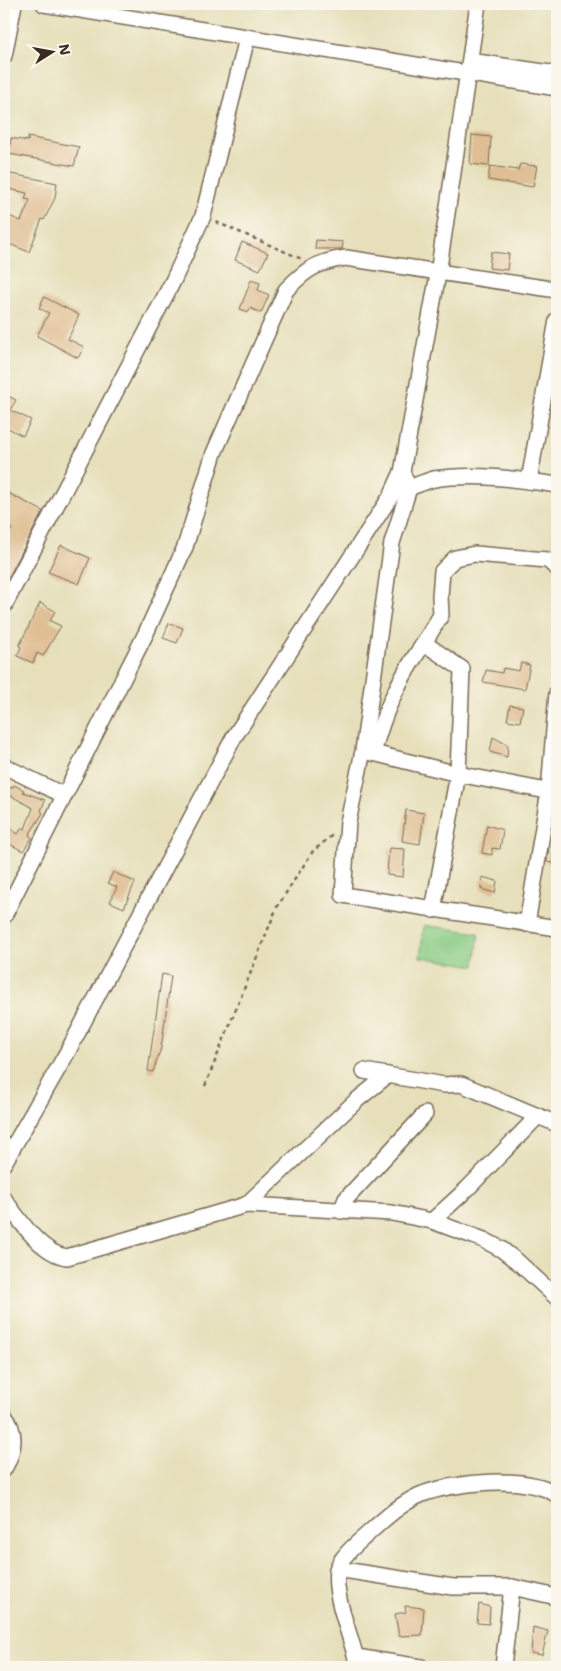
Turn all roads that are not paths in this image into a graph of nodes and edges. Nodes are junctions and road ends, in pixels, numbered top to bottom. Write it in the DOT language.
graph roads {
  1 [pos="14,4"];
  2 [pos="44,4"];
  3 [pos="478,4"];
  4 [pos="247,38"];
  5 [pos="4,56"];
  6 [pos="469,67"];
  7 [pos="557,74"];
  8 [pos="557,88"];
  9 [pos="438,274"];
  10 [pos="557,290"];
  11 [pos="557,320"];
  12 [pos="402,472"];
  13 [pos="529,481"];
  14 [pos="557,485"];
  15 [pos="409,488"];
  16 [pos="557,568"];
  17 [pos="4,606"];
  18 [pos="424,644"];
  19 [pos="557,693"];
  20 [pos="368,752"];
  21 [pos="4,766"];
  22 [pos="458,774"];
  23 [pos="553,792"];
  24 [pos="64,795"];
  25 [pos="433,910"];
  26 [pos="4,916"];
  27 [pos="527,924"];
  28 [pos="557,928"];
  29 [pos="364,1071"];
  30 [pos="388,1076"];
  31 [pos="425,1114"];
  32 [pos="538,1116"];
  33 [pos="557,1124"];
  34 [pos="4,1163"];
  35 [pos="4,1199"];
  36 [pos="246,1205"];
  37 [pos="341,1211"];
  38 [pos="432,1221"];
  39 [pos="557,1298"];
  40 [pos="4,1415"];
  41 [pos="5,1462"];
  42 [pos="557,1495"];
  43 [pos="337,1569"];
  44 [pos="512,1587"];
  45 [pos="557,1597"];
  46 [pos="357,1662"];
  47 [pos="421,1667"];
  48 [pos="502,1667"];
  1 -- 5 [label="street"];
  2 -- 4 [label="street"];
  3 -- 6 [label="street"];
  4 -- 6 [label="street"];
  4 -- 17 [label="street"];
  6 -- 7 [label="street"];
  6 -- 8 [label="street"];
  6 -- 9 [label="street"];
  9 -- 10 [label="street"];
  9 -- 12 [label="street"];
  9 -- 24 [label="street"];
  11 -- 13 [label="street"];
  12 -- 15 [label="street"];
  12 -- 34 [label="street"];
  13 -- 14 [label="street"];
  13 -- 15 [label="street"];
  15 -- 20 [label="street"];
  16 -- 18 [label="street"];
  18 -- 20 [label="street"];
  18 -- 22 [label="street"];
  19 -- 23 [label="street"];
  20 -- 22 [label="street"];
  20 -- 25 [label="street"];
  21 -- 24 [label="street"];
  22 -- 23 [label="street"];
  22 -- 25 [label="street"];
  23 -- 27 [label="street"];
  24 -- 26 [label="street"];
  25 -- 27 [label="street"];
  27 -- 28 [label="street"];
  29 -- 30 [label="street"];
  30 -- 32 [label="street"];
  30 -- 36 [label="street"];
  31 -- 37 [label="street"];
  32 -- 33 [label="street"];
  32 -- 38 [label="street"];
  35 -- 36 [label="street"];
  36 -- 37 [label="street"];
  37 -- 38 [label="street"];
  38 -- 39 [label="street"];
  40 -- 41 [label="street"];
  42 -- 43 [label="street"];
  43 -- 44 [label="street"];
  43 -- 46 [label="street"];
  44 -- 45 [label="street"];
  44 -- 48 [label="street"];
  46 -- 47 [label="street"];
}
